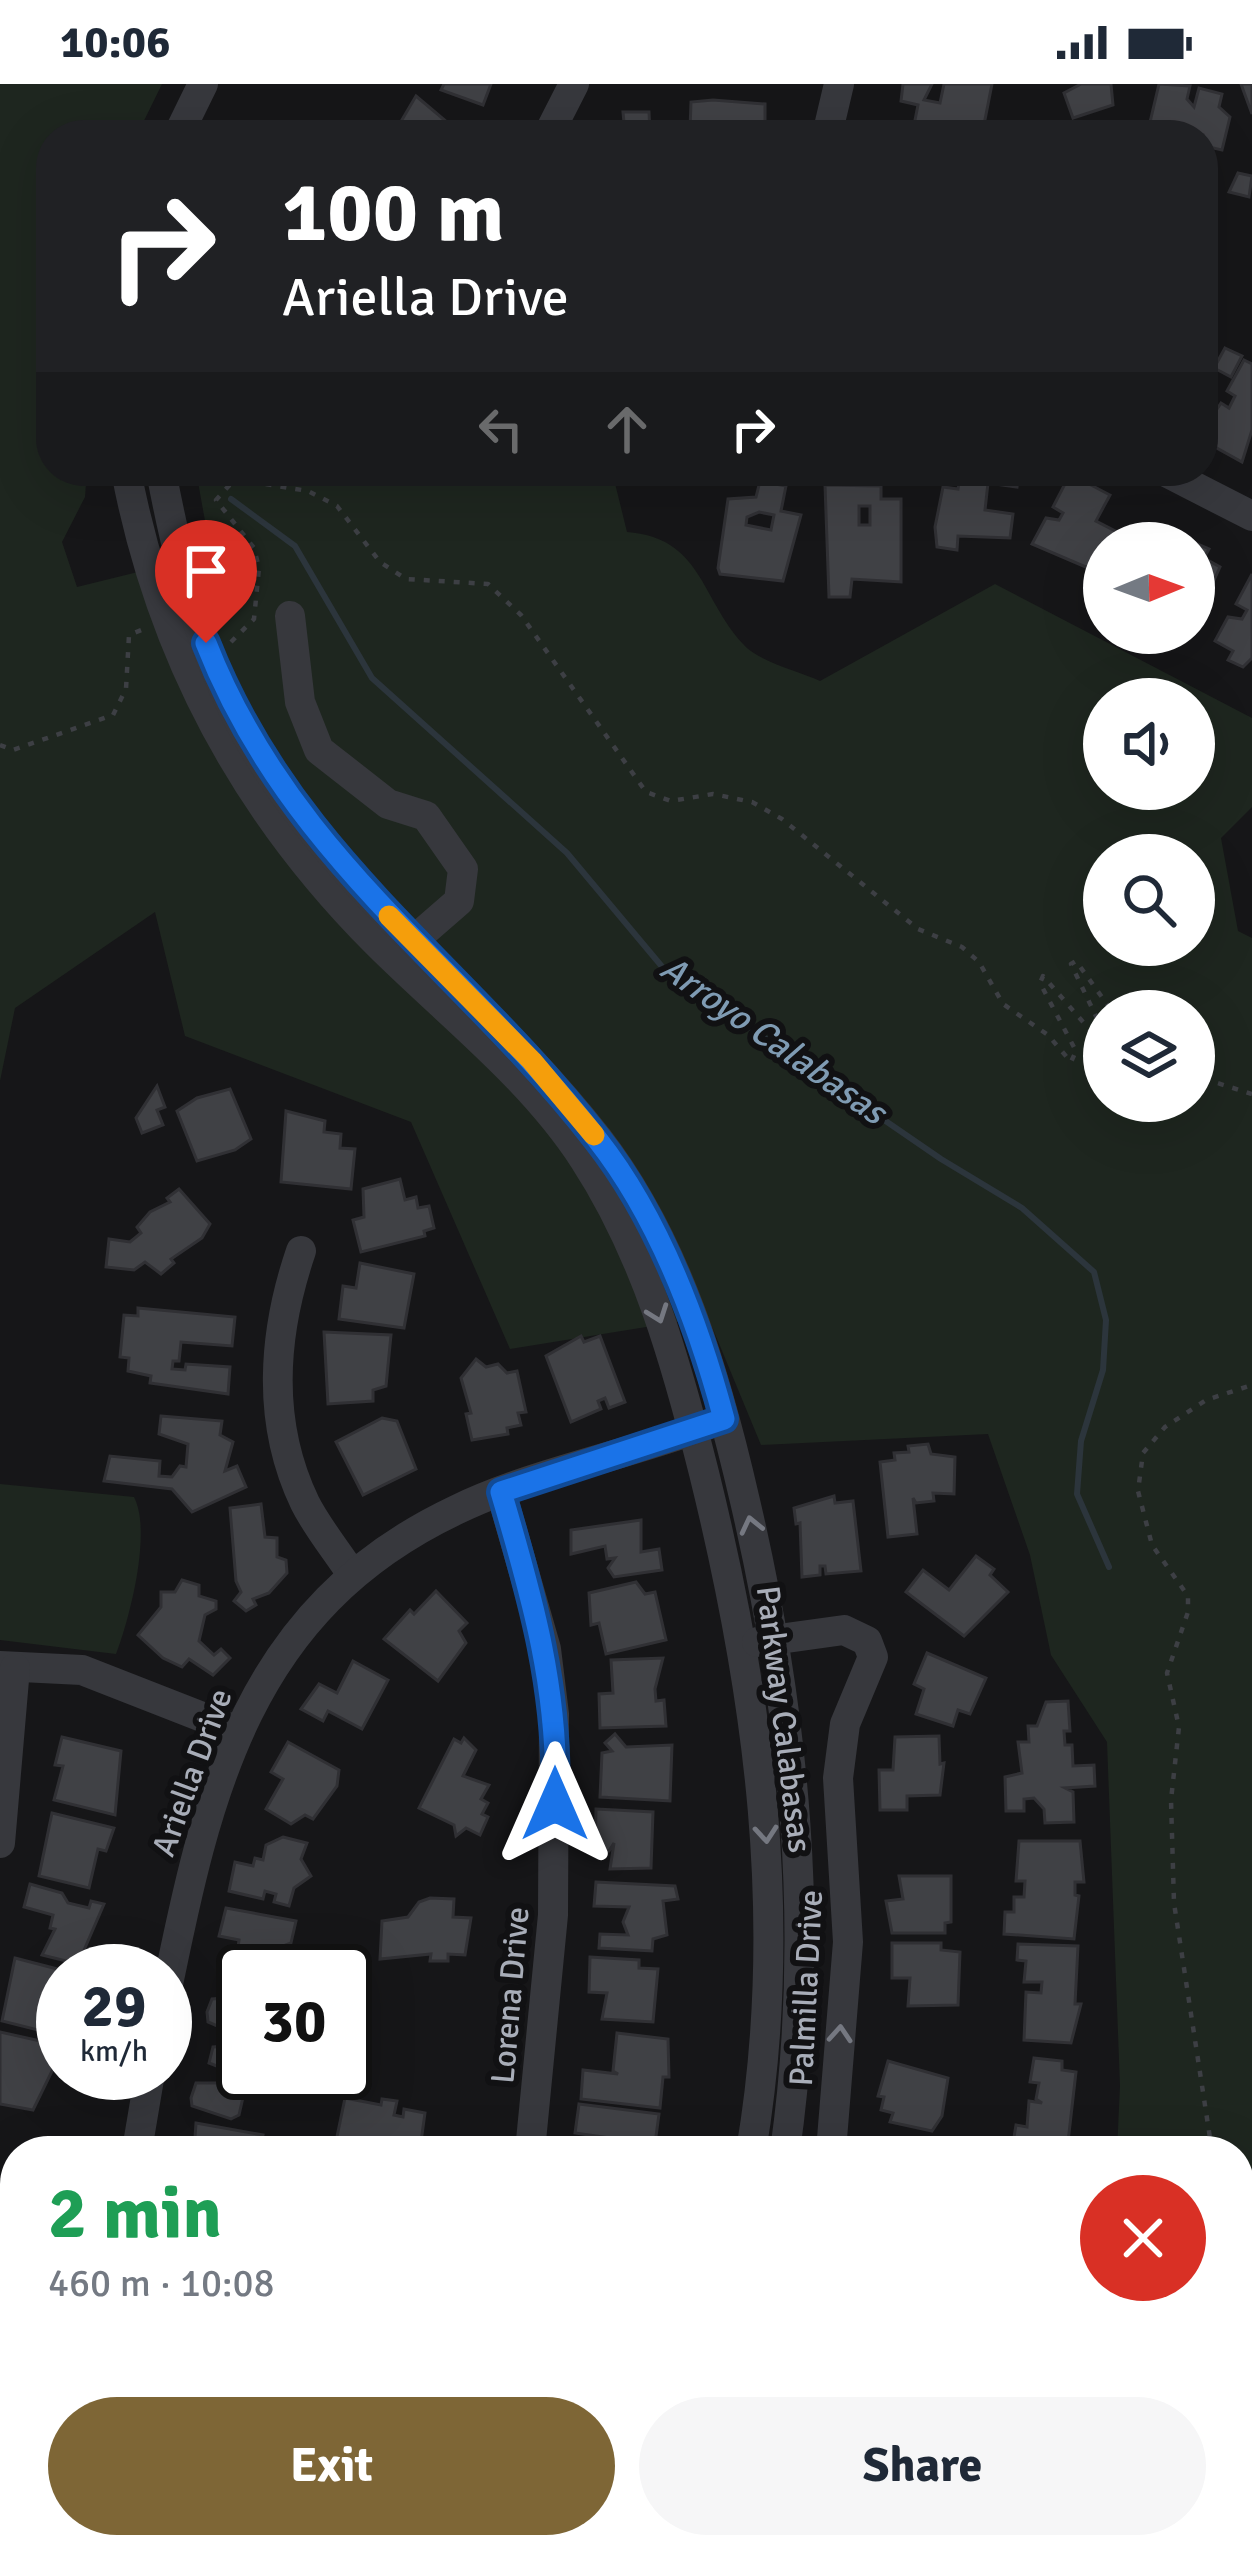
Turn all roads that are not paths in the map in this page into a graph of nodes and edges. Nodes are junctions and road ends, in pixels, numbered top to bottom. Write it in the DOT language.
graph roads {
  1 [pos="203,84"];
  2 [pos="574,84"];
  3 [pos="839,84"];
  4 [pos="185,120"];
  5 [pos="556,120"];
  6 [pos="831,120"];
  7 [pos="137,486"];
  8 [pos="162,486"];
  9 [pos="1193,486"];
  10 [pos="1252,516"];
  11 [pos="165,565"];
  12 [pos="290,616"];
  13 [pos="412,941"];
  14 [pos="302,1251"];
  15 [pos="724,1419"];
  16 [pos="693,1431"];
  17 [pos="501,1492"];
  18 [pos="351,1573"];
  19 [pos="777,1639"];
  20 [pos="745,1643"];
  21 [pos="7,1667"];
  22 [pos="238,1731"];
  23 [pos="0,1843"];
  24 [pos="176,1944"];
  25 [pos="145,2100"];
  26 [pos="139,2136"];
  27 [pos="531,2136"];
  28 [pos="753,2136"];
  29 [pos="785,2136"];
  30 [pos="832,2136"];
  1 -- 4 [label="street"];
  2 -- 5 [label="street"];
  3 -- 6 [label="street"];
  7 -- 11 [label="street, Parkway Calabasas"];
  8 -- 11 [label="street, Parkway Calabasas"];
  9 -- 10 [label="street"];
  11 -- 13 [label="street, Parkway Calabasas"];
  11 -- 16 [label="street, Parkway Calabasas, one-way"];
  12 -- 13 [label="street"];
  13 -- 15 [label="street, Parkway Calabasas"];
  14 -- 18 [label="street"];
  15 -- 16 [label="street, Ariella Drive"];
  19 -- 15 [label="street, Parkway Calabasas, one-way"];
  16 -- 17 [label="street, Ariella Drive"];
  16 -- 20 [label="street, Parkway Calabasas"];
  17 -- 18 [label="street, Ariella Drive"];
  17 -- 27 [label="street, Lorena Drive"];
  18 -- 22 [label="street, Ariella Drive"];
  19 -- 20 [label="street"];
  19 -- 29 [label="street, Parkway Calabasas"];
  30 -- 19 [label="street, Palmilla Drive, one-way"];
  20 -- 28 [label="street, Parkway Calabasas, one-way"];
  21 -- 22 [label="street"];
  21 -- 23 [label="street"];
  22 -- 24 [label="street, Ariella Drive"];
  25 -- 26 [label="street"];
}
